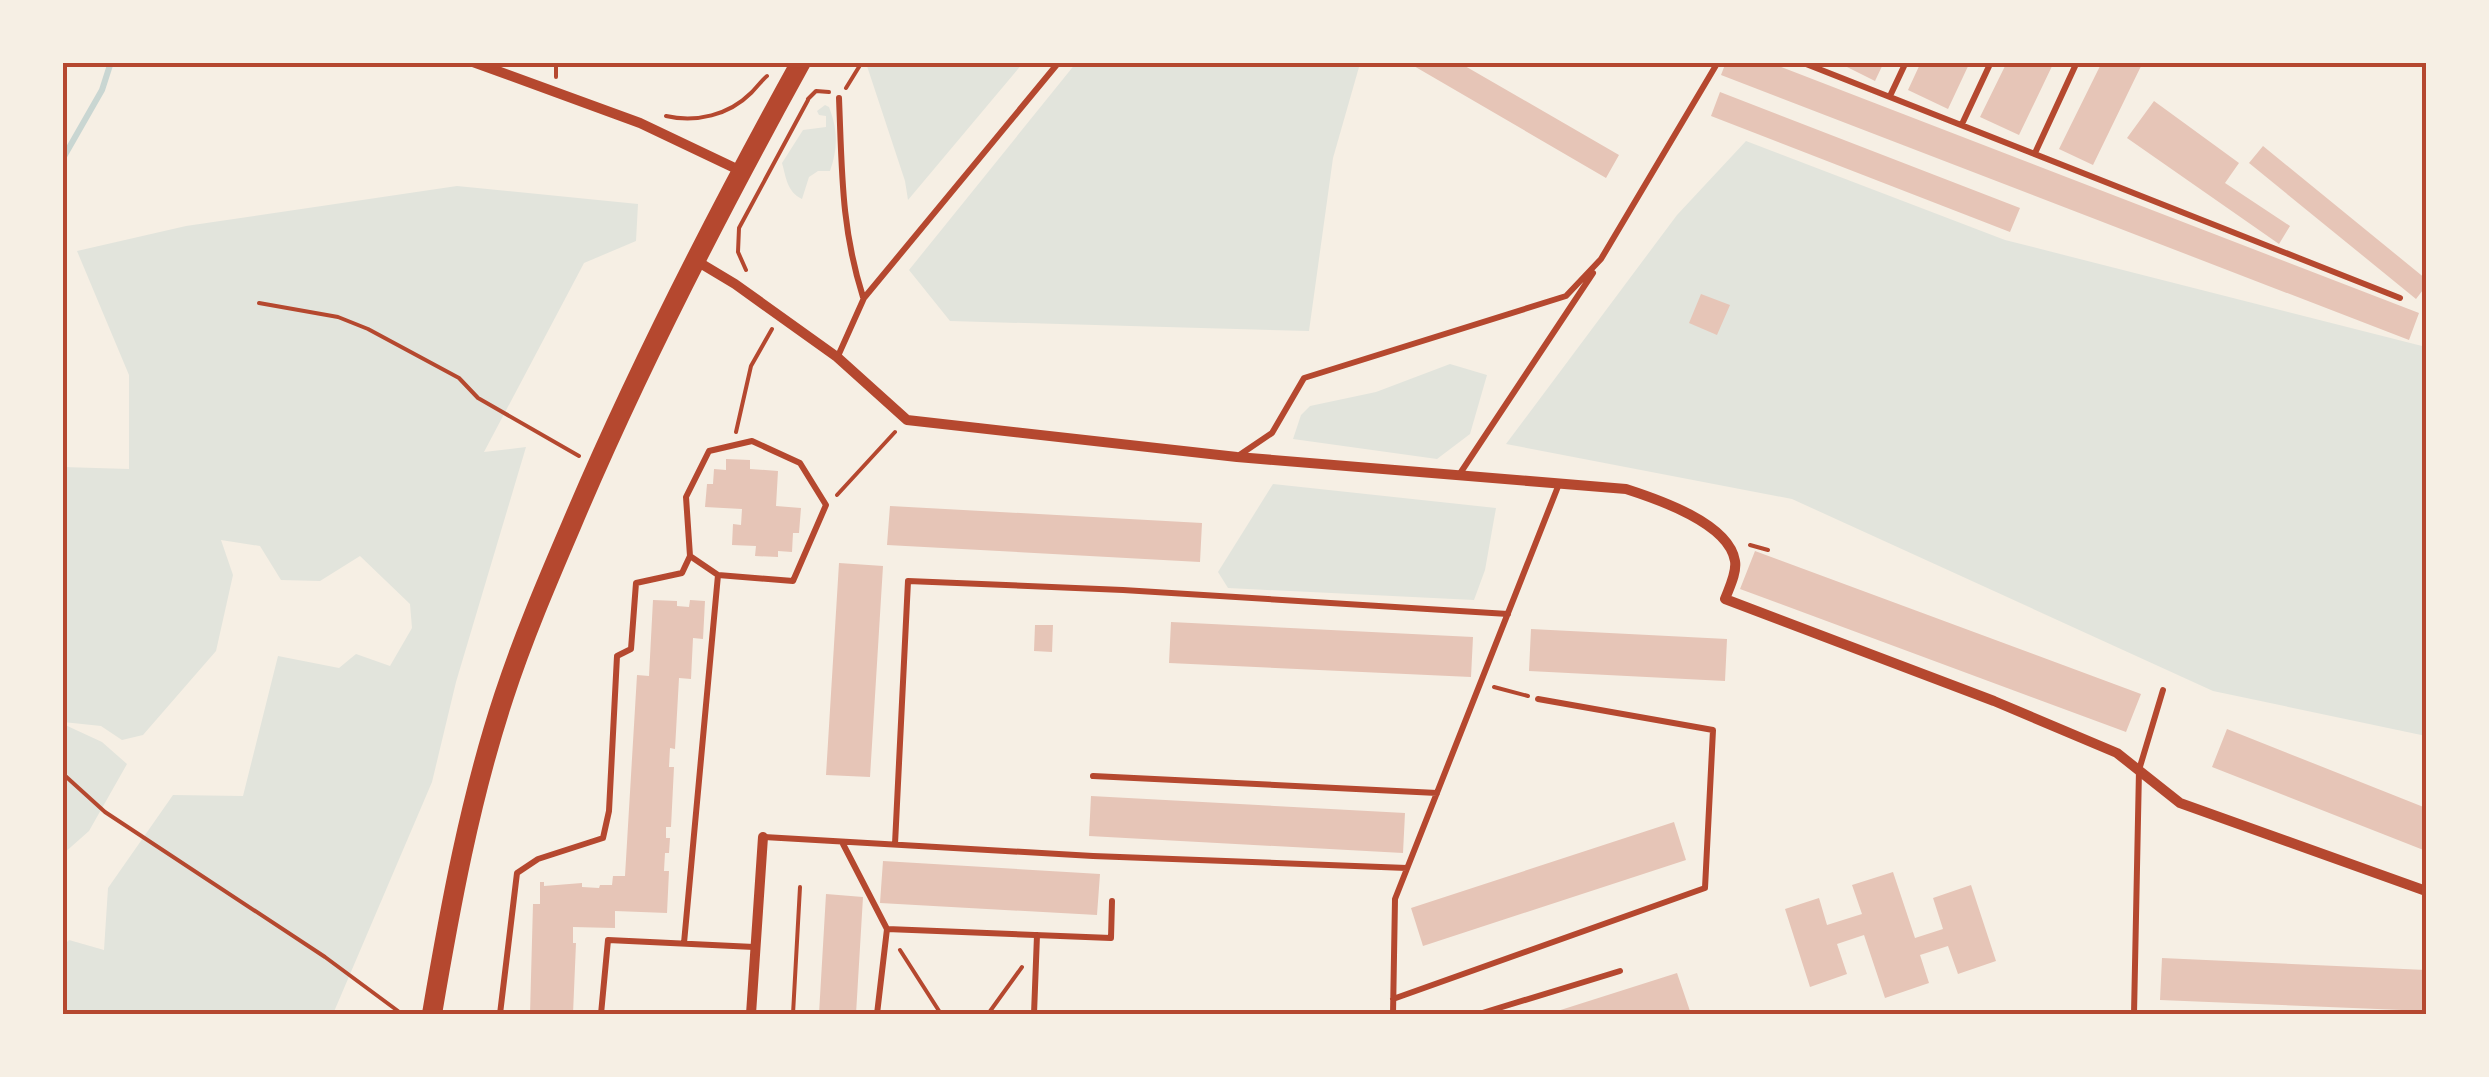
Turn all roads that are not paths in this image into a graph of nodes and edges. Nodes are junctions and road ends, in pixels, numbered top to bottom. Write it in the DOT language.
graph roads {
  1 [pos="473,62"];
  2 [pos="800,62"];
  3 [pos="1058,62"];
  4 [pos="1718,62"];
  5 [pos="1801,62"];
  6 [pos="1906,62"];
  7 [pos="1990,62"];
  8 [pos="2077,62"];
  9 [pos="1816,65"];
  10 [pos="1890,96"];
  11 [pos="840,98"];
  12 [pos="1962,124"];
  13 [pos="2036,153"];
  14 [pos="741,171"];
  15 [pos="694,259"];
  16 [pos="1602,260"];
  17 [pos="864,298"];
  18 [pos="2400,298"];
  19 [pos="837,358"];
  20 [pos="1237,457"];
  21 [pos="1458,476"];
  22 [pos="1558,484"];
  23 [pos="690,556"];
  24 [pos="718,575"];
  25 [pos="1508,614"];
  26 [pos="2164,690"];
  27 [pos="1538,698"];
  28 [pos="2139,770"];
  29 [pos="1093,776"];
  30 [pos="1437,793"];
  31 [pos="763,837"];
  32 [pos="841,841"];
  33 [pos="895,844"];
  34 [pos="1407,868"];
  35 [pos="2426,891"];
  36 [pos="1112,901"];
  37 [pos="887,929"];
  38 [pos="1037,936"];
  39 [pos="684,943"];
  40 [pos="756,946"];
  41 [pos="1620,970"];
  42 [pos="1393,999"];
  43 [pos="432,1014"];
  44 [pos="500,1014"];
  45 [pos="602,1014"];
  46 [pos="752,1014"];
  47 [pos="878,1014"];
  48 [pos="1034,1014"];
  49 [pos="1393,1014"];
  50 [pos="1479,1014"];
  51 [pos="2134,1014"];
  1 -- 14 [label="street"];
  2 -- 14 [label="highway"];
  3 -- 17 [label="lane"];
  4 -- 16 [label="lane"];
  5 -- 9 [label="lane"];
  6 -- 10 [label="lane"];
  7 -- 12 [label="lane"];
  8 -- 13 [label="lane"];
  9 -- 10 [label="lane"];
  10 -- 12 [label="lane"];
  11 -- 17 [label="lane"];
  12 -- 13 [label="lane"];
  13 -- 18 [label="lane"];
  14 -- 15 [label="highway"];
  15 -- 19 [label="street"];
  15 -- 43 [label="highway"];
  16 -- 20 [label="lane"];
  16 -- 21 [label="lane"];
  17 -- 19 [label="lane"];
  19 -- 20 [label="street"];
  20 -- 21 [label="street"];
  21 -- 22 [label="street"];
  22 -- 25 [label="lane"];
  22 -- 28 [label="street"];
  23 -- 24 [label="lane"];
  23 -- 24 [label="lane"];
  23 -- 44 [label="lane"];
  24 -- 39 [label="lane"];
  25 -- 30 [label="lane"];
  25 -- 33 [label="lane"];
  26 -- 28 [label="lane"];
  27 -- 42 [label="lane"];
  28 -- 35 [label="street"];
  28 -- 51 [label="lane"];
  29 -- 30 [label="lane"];
  30 -- 34 [label="lane"];
  31 -- 32 [label="lane"];
  31 -- 40 [label="street"];
  32 -- 33 [label="lane"];
  32 -- 37 [label="lane"];
  33 -- 34 [label="lane"];
  34 -- 42 [label="lane"];
  36 -- 38 [label="lane"];
  37 -- 38 [label="lane"];
  37 -- 47 [label="lane"];
  38 -- 48 [label="lane"];
  39 -- 40 [label="lane"];
  39 -- 45 [label="lane"];
  40 -- 46 [label="street"];
  41 -- 50 [label="lane"];
  42 -- 49 [label="lane"];
}
